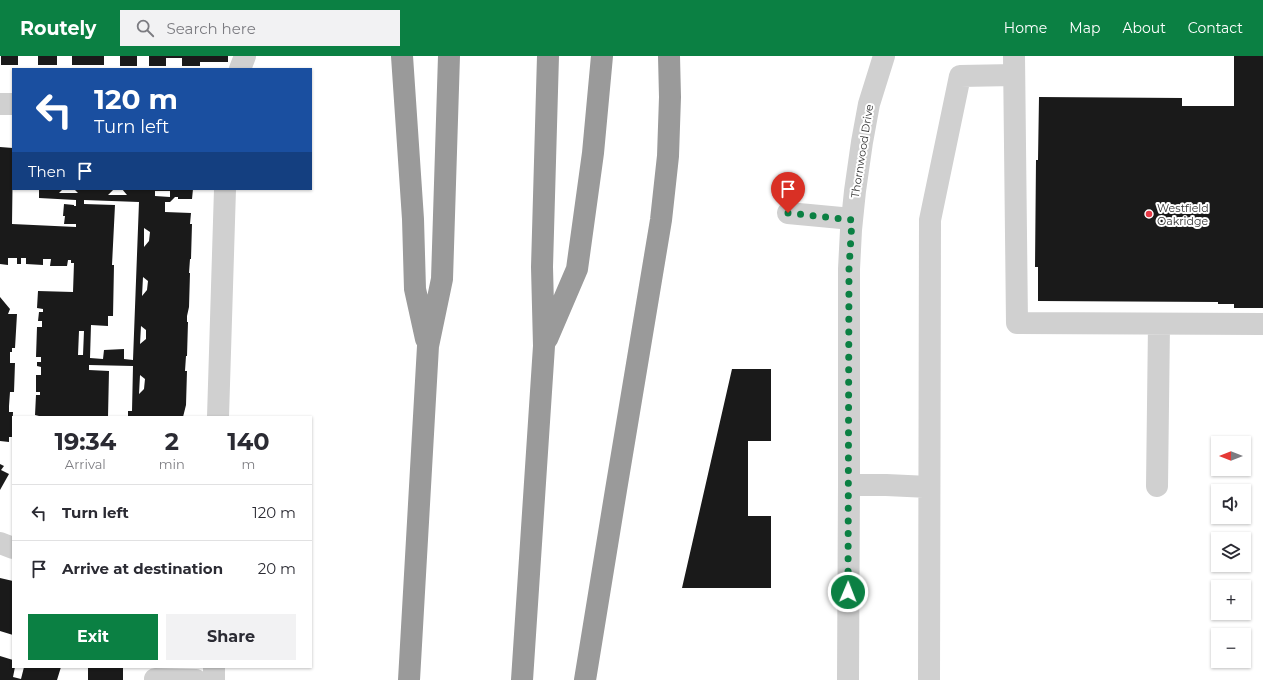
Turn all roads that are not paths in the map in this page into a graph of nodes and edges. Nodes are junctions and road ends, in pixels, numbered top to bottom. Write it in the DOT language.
graph roads {
  1 [pos="245,56"];
  2 [pos="402,56"];
  3 [pos="449,56"];
  4 [pos="548,56"];
  5 [pos="602,56"];
  6 [pos="669,56"];
  7 [pos="884,56"];
  8 [pos="1014,66"];
  9 [pos="240,68"];
  10 [pos="0,104"];
  11 [pos="12,104"];
  12 [pos="225,190"];
  13 [pos="788,213"];
  14 [pos="852,220"];
  15 [pos="1159,324"];
  16 [pos="1263,324"];
  17 [pos="428,346"];
  18 [pos="544,346"];
  19 [pos="218,416"];
  20 [pos="849,485"];
  21 [pos="1157,486"];
  22 [pos="929,487"];
  23 [pos="0,543"];
  24 [pos="12,548"];
  25 [pos="214,668"];
  26 [pos="155,679"];
  27 [pos="196,680"];
  28 [pos="214,680"];
  29 [pos="409,680"];
  30 [pos="522,680"];
  31 [pos="585,680"];
  32 [pos="848,680"];
  33 [pos="929,680"];
  1 -- 9 [label="street"];
  2 -- 17 [label="highway"];
  3 -- 17 [label="highway"];
  4 -- 18 [label="highway"];
  5 -- 18 [label="highway"];
  6 -- 31 [label="highway"];
  7 -- 14 [label="street, Thornwood Drive"];
  8 -- 15 [label="street"];
  8 -- 22 [label="street"];
  10 -- 11 [label="street"];
  12 -- 19 [label="street"];
  13 -- 14 [label="street"];
  14 -- 20 [label="street, Thornwood Drive"];
  15 -- 16 [label="street"];
  15 -- 21 [label="street"];
  17 -- 29 [label="highway"];
  18 -- 30 [label="highway"];
  20 -- 22 [label="street"];
  20 -- 32 [label="street, Thornwood Drive"];
  22 -- 33 [label="street"];
  23 -- 24 [label="street"];
  25 -- 28 [label="street"];
  26 -- 27 [label="street"];
}
